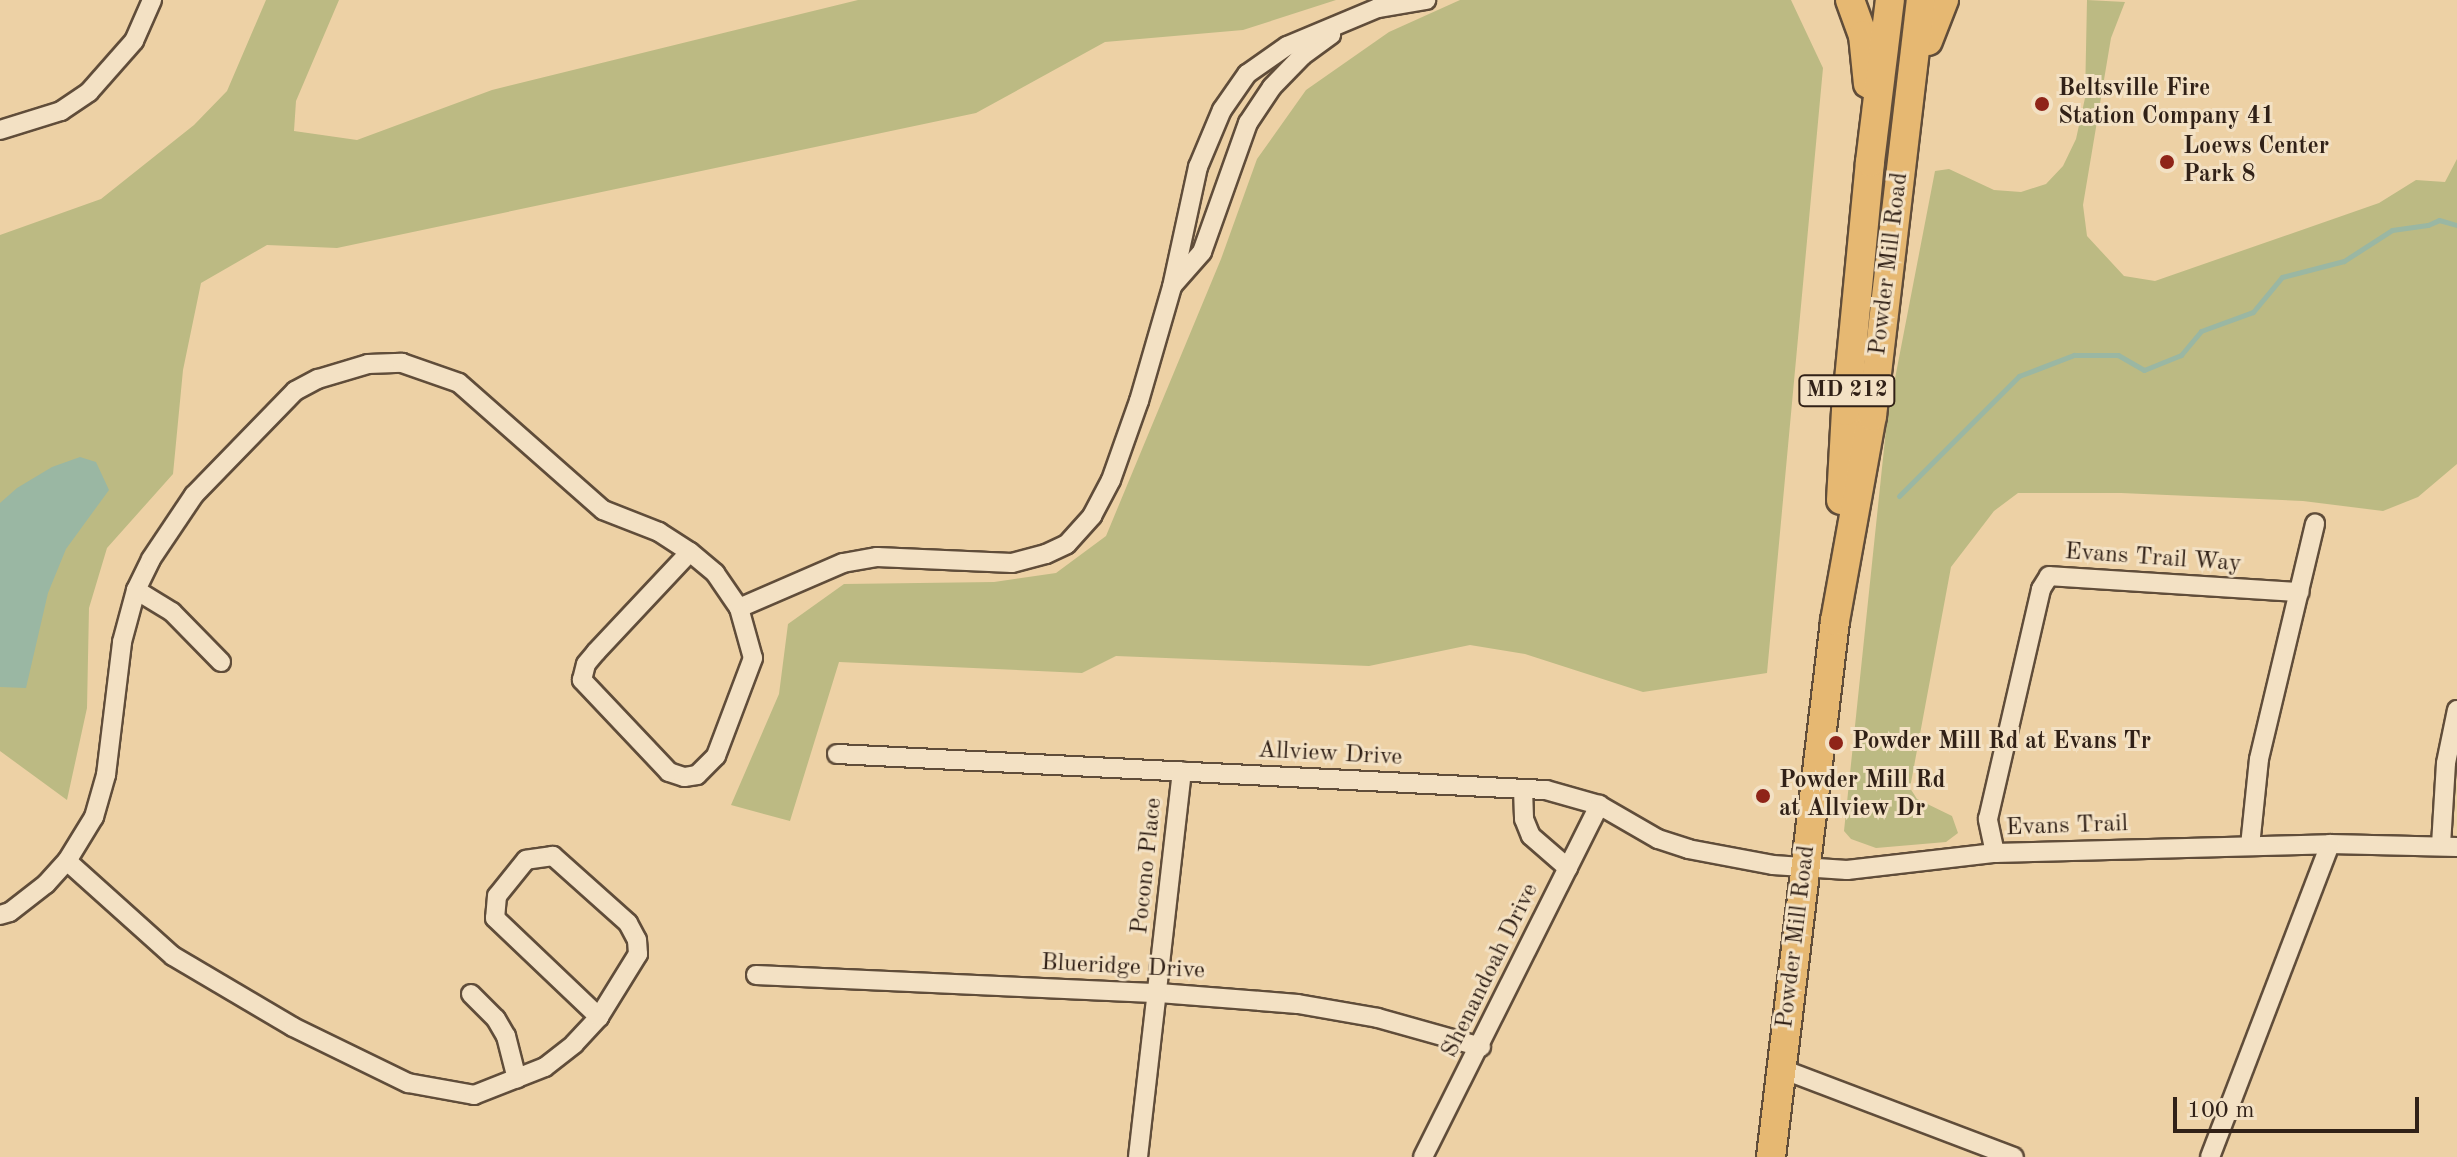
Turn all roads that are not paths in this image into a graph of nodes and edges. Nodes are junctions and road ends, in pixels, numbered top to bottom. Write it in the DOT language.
graph roads {
  1 [pos="152,0"];
  2 [pos="1426,0"];
  3 [pos="1850,0"];
  4 [pos="1890,0"];
  5 [pos="1921,0"];
  6 [pos="1944,0"];
  7 [pos="1356,18"];
  8 [pos="1226,112"];
  9 [pos="1248,123"];
  10 [pos="0,130"];
  11 [pos="1870,162"];
  12 [pos="1901,167"];
  13 [pos="1172,287"];
  14 [pos="2315,524"];
  15 [pos="690,552"];
  16 [pos="136,590"];
  17 [pos="2299,592"];
  18 [pos="739,608"];
  19 [pos="1835,621"];
  20 [pos="221,662"];
  21 [pos="2457,710"];
  22 [pos="837,754"];
  23 [pos="1182,771"];
  24 [pos="1523,789"];
  25 [pos="1599,805"];
  26 [pos="2330,844"];
  27 [pos="2250,846"];
  28 [pos="2449,846"];
  29 [pos="1995,853"];
  30 [pos="67,861"];
  31 [pos="1805,865"];
  32 [pos="1568,868"];
  33 [pos="0,915"];
  34 [pos="756,975"];
  35 [pos="1159,993"];
  36 [pos="471,994"];
  37 [pos="599,1017"];
  38 [pos="1481,1047"];
  39 [pos="1782,1069"];
  40 [pos="517,1079"];
  41 [pos="1138,1157"];
  42 [pos="1423,1157"];
  43 [pos="1771,1157"];
  44 [pos="2014,1157"];
  45 [pos="2210,1157"];
  1 -- 10 [label="street"];
  2 -- 7 [label="street"];
  3 -- 11 [label="main road"];
  4 -- 11 [label="main road, Powder Mill Road / MD 212"];
  5 -- 12 [label="main road, Powder Mill Road / MD 212"];
  6 -- 12 [label="main road"];
  7 -- 8 [label="street"];
  7 -- 9 [label="street"];
  8 -- 9 [label="street"];
  8 -- 13 [label="street"];
  9 -- 13 [label="street"];
  11 -- 19 [label="main road, Powder Mill Road / MD 212"];
  12 -- 19 [label="main road, Powder Mill Road / MD 212"];
  13 -- 18 [label="street"];
  14 -- 17 [label="street"];
  15 -- 16 [label="street"];
  15 -- 18 [label="street"];
  15 -- 18 [label="street"];
  16 -- 20 [label="street"];
  16 -- 30 [label="street"];
  17 -- 27 [label="street"];
  17 -- 29 [label="street, Evans Trail Way"];
  19 -- 31 [label="main road, Powder Mill Road / MD 212"];
  21 -- 28 [label="street"];
  22 -- 23 [label="street, Allview Drive"];
  23 -- 24 [label="street, Allview Drive"];
  23 -- 35 [label="street, Pocono Place"];
  24 -- 25 [label="street, Allview Drive"];
  24 -- 32 [label="street"];
  25 -- 31 [label="street, Allview Drive"];
  25 -- 32 [label="street, Shenandoah Drive"];
  26 -- 27 [label="street, Evans Trail"];
  26 -- 28 [label="street, Evans Trail"];
  26 -- 45 [label="street"];
  27 -- 29 [label="street, Evans Trail"];
  29 -- 31 [label="street, Evans Trail"];
  30 -- 33 [label="street"];
  30 -- 40 [label="street"];
  31 -- 39 [label="main road, Powder Mill Road / MD 212"];
  32 -- 38 [label="street, Shenandoah Drive"];
  34 -- 35 [label="street, Blueridge Drive"];
  35 -- 38 [label="street, Blueridge Drive"];
  35 -- 41 [label="street, Pocono Place"];
  36 -- 40 [label="street"];
  37 -- 37 [label="street"];
  37 -- 40 [label="street"];
  38 -- 42 [label="street, Shenandoah Drive"];
  39 -- 43 [label="main road, Powder Mill Road / MD 212"];
  39 -- 44 [label="street"];
}
